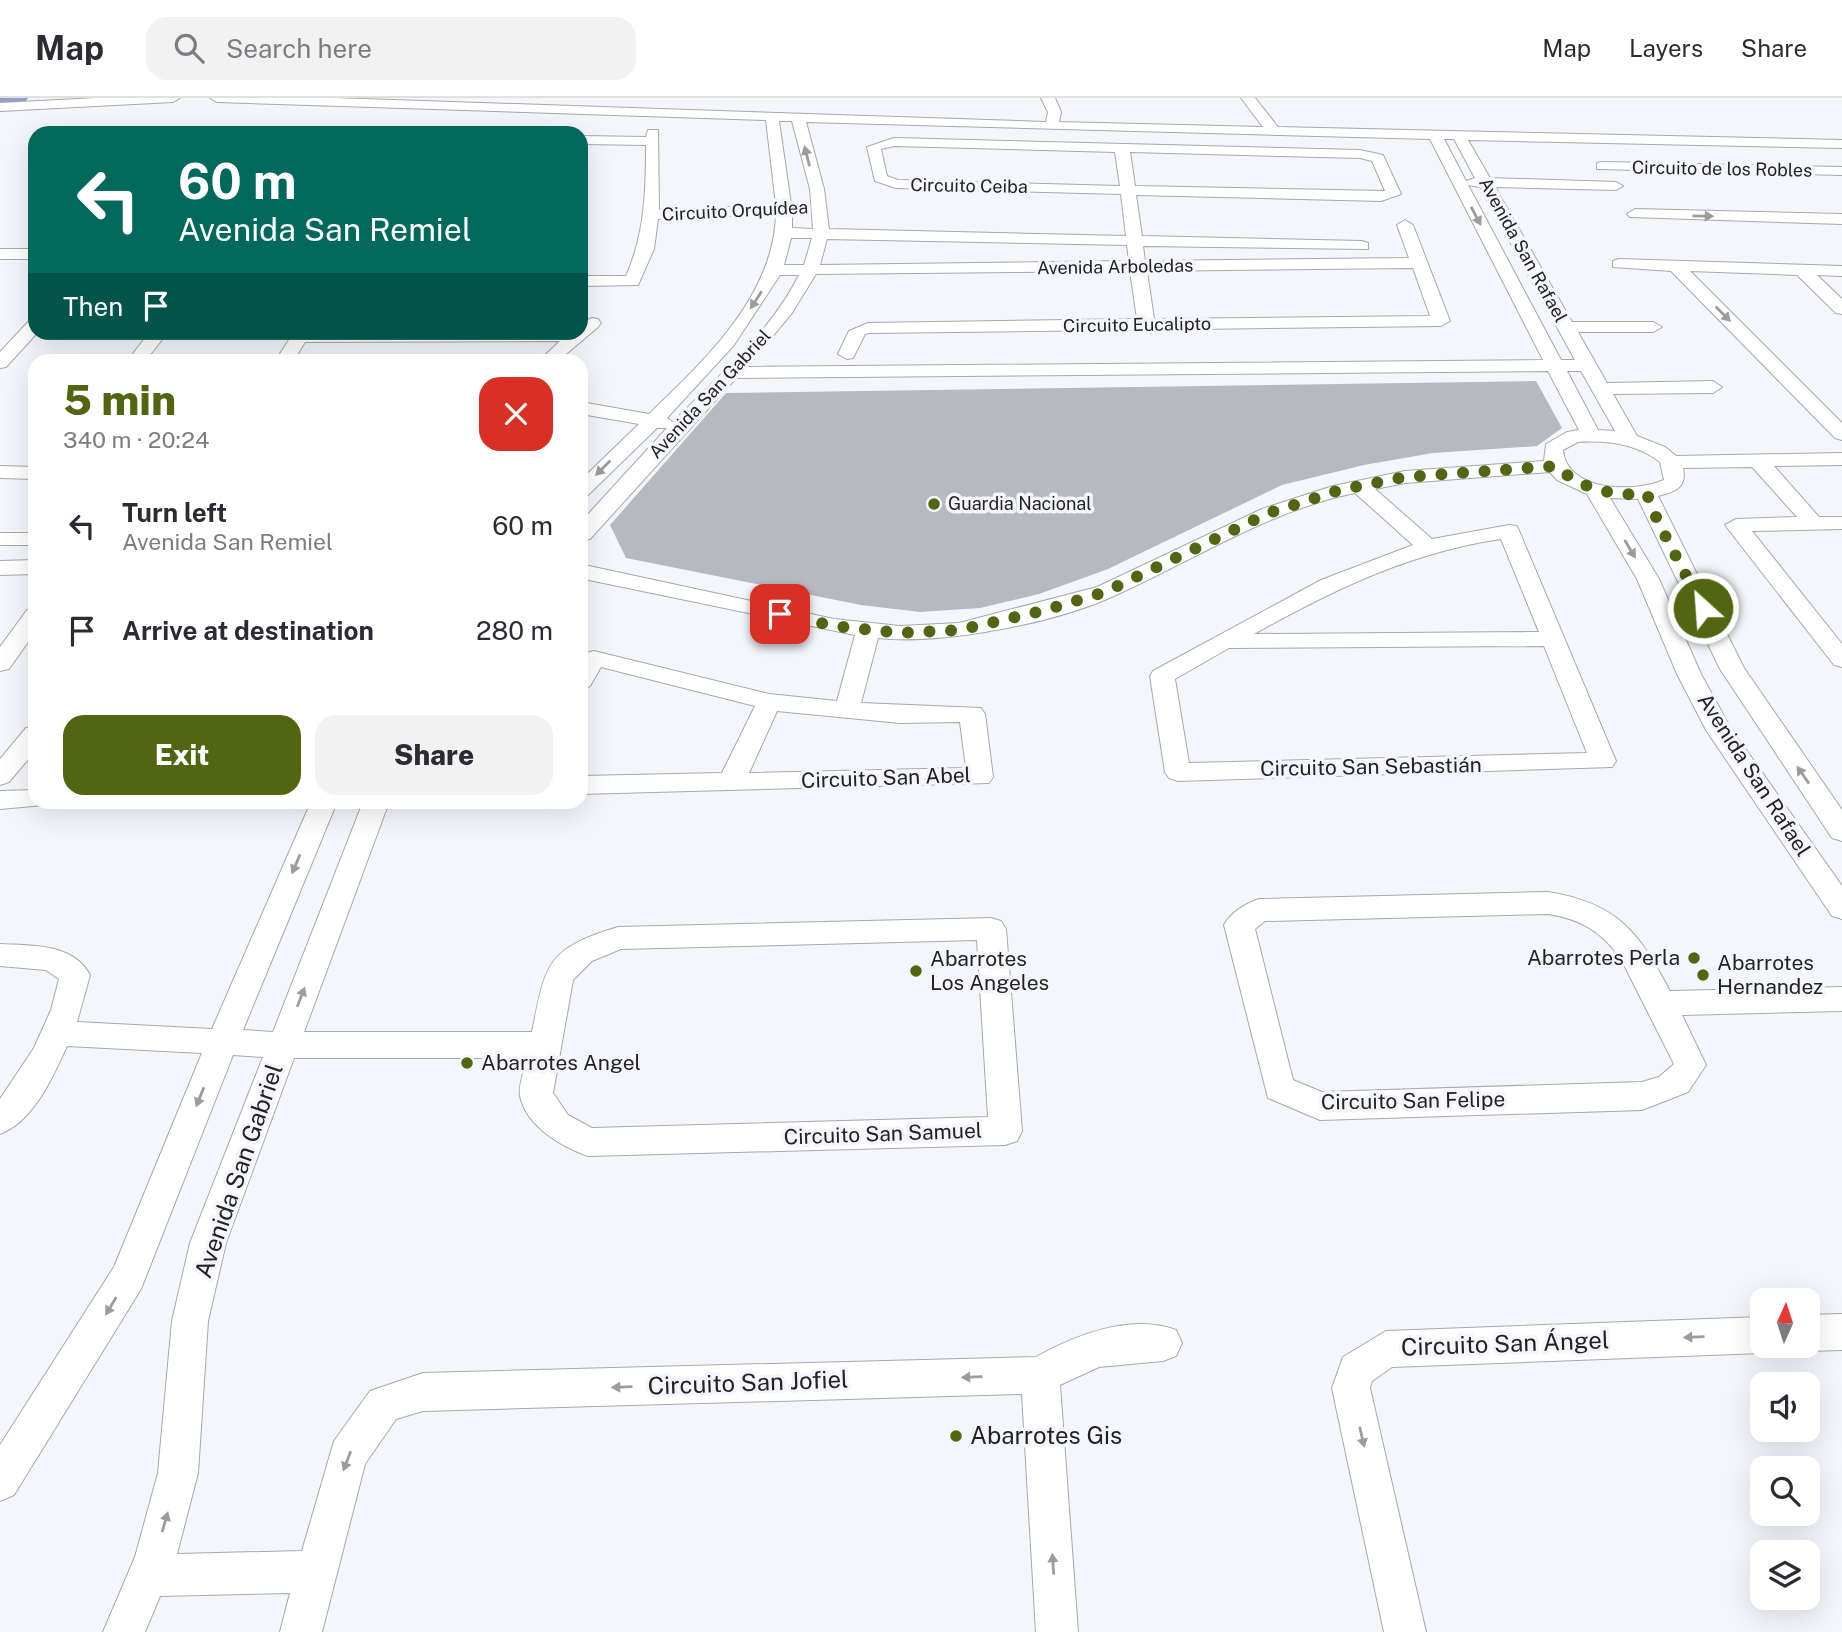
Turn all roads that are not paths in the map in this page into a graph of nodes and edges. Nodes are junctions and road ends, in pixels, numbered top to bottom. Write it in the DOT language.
graph roads {
  1 [pos="173,98"];
  2 [pos="217,98"];
  3 [pos="1048,98"];
  4 [pos="1248,98"];
  5 [pos="301,100"];
  6 [pos="507,103"];
  7 [pos="0,107"];
  8 [pos="772,117"];
  9 [pos="798,118"];
  10 [pos="1050,126"];
  11 [pos="1273,130"];
  12 [pos="1434,134"];
  13 [pos="1458,134"];
  14 [pos="588,140"];
  15 [pos="1842,144"];
  16 [pos="1122,148"];
  17 [pos="1592,150"];
  18 [pos="1602,166"];
  19 [pos="1842,171"];
  20 [pos="1459,182"];
  21 [pos="1485,182"];
  22 [pos="1128,190"];
  23 [pos="818,201"];
  24 [pos="782,203"];
  25 [pos="1628,205"];
  26 [pos="652,209"];
  27 [pos="1842,219"];
  28 [pos="1405,225"];
  29 [pos="821,232"];
  30 [pos="783,233"];
  31 [pos="1135,240"];
  32 [pos="1492,245"];
  33 [pos="1520,246"];
  34 [pos="0,254"];
  35 [pos="28,254"];
  36 [pos="1417,255"];
  37 [pos="1619,264"];
  38 [pos="1675,265"];
  39 [pos="1138,267"];
  40 [pos="1801,269"];
  41 [pos="775,270"];
  42 [pos="810,270"];
  43 [pos="1842,271"];
  44 [pos="588,281"];
  45 [pos="1842,309"];
  46 [pos="593,323"];
  47 [pos="1146,325"];
  48 [pos="588,327"];
  49 [pos="1566,327"];
  50 [pos="1653,327"];
  51 [pos="28,330"];
  52 [pos="153,340"];
  53 [pos="572,340"];
  54 [pos="9,344"];
  55 [pos="142,354"];
  56 [pos="556,354"];
  57 [pos="847,354"];
  58 [pos="0,363"];
  59 [pos="1555,365"];
  60 [pos="1587,365"];
  61 [pos="733,373"];
  62 [pos="1713,387"];
  63 [pos="1601,389"];
  64 [pos="1814,405"];
  65 [pos="1842,405"];
  66 [pos="588,409"];
  67 [pos="652,421"];
  68 [pos="588,425"];
  69 [pos="674,433"];
  70 [pos="637,435"];
  71 [pos="1591,435"];
  72 [pos="1842,435"];
  73 [pos="1629,439"];
  74 [pos="1842,459"];
  75 [pos="1757,460"];
  76 [pos="1671,462"];
  77 [pos="1556,466"];
  78 [pos="0,472"];
  79 [pos="28,473"];
  80 [pos="588,484"];
  81 [pos="1359,486"];
  82 [pos="1595,490"];
  83 [pos="1647,494"];
  84 [pos="1842,523"];
  85 [pos="1814,524"];
  86 [pos="588,527"];
  87 [pos="588,538"];
  88 [pos="0,539"];
  89 [pos="28,539"];
  90 [pos="1427,546"];
  91 [pos="28,567"];
  92 [pos="0,568"];
  93 [pos="588,574"];
  94 [pos="588,578"];
  95 [pos="28,625"];
  96 [pos="868,629"];
  97 [pos="1553,639"];
  98 [pos="1226,640"];
  99 [pos="1842,660"];
  100 [pos="0,664"];
  101 [pos="588,669"];
  102 [pos="769,702"];
  103 [pos="847,709"];
  104 [pos="28,742"];
  105 [pos="0,776"];
  106 [pos="731,782"];
  107 [pos="588,785"];
  108 [pos="28,799"];
  109 [pos="0,800"];
  110 [pos="321,809"];
  111 [pos="373,809"];
  112 [pos="1842,831"];
  113 [pos="1842,908"];
  114 [pos="0,955"];
  115 [pos="1842,999"];
  116 [pos="1660,1003"];
  117 [pos="55,1032"];
  118 [pos="222,1042"];
  119 [pos="283,1045"];
  120 [pos="545,1045"];
  121 [pos="0,1120"];
  122 [pos="1842,1332"];
  123 [pos="1820,1333"];
  124 [pos="1750,1335"];
  125 [pos="1163,1343"];
  126 [pos="1040,1375"];
  127 [pos="0,1481"];
  128 [pos="316,1572"];
  129 [pos="148,1575"];
  130 [pos="124,1632"];
  131 [pos="300,1632"];
  132 [pos="1057,1632"];
  133 [pos="1405,1632"];
  1 -- 7 [label="street"];
  2 -- 5 [label="street"];
  3 -- 10 [label="street"];
  4 -- 11 [label="street"];
  5 -- 6 [label="street"];
  6 -- 8 [label="street"];
  8 -- 9 [label="street"];
  8 -- 24 [label="street, Avenida San Gabriel"];
  9 -- 10 [label="street"];
  23 -- 9 [label="street, Avenida San Gabriel, one-way"];
  10 -- 11 [label="street"];
  11 -- 12 [label="street"];
  12 -- 13 [label="street"];
  12 -- 20 [label="street, Avenida San Rafael"];
  13 -- 15 [label="street"];
  13 -- 21 [label="street, Avenida San Rafael"];
  14 -- 26 [label="street, Circuito Orquídea"];
  16 -- 22 [label="street"];
  16 -- 22 [label="street, Circuito Ceiba"];
  16 -- 22 [label="street, Circuito Ceiba"];
  17 -- 18 [label="street, Circuito de los Robles"];
  18 -- 19 [label="street, Circuito de los Robles"];
  18 -- 25 [label="street, Circuito de los Robles"];
  20 -- 21 [label="street, Circuito de los Robles"];
  20 -- 32 [label="street, Avenida San Rafael, one-way"];
  21 -- 25 [label="street, Circuito de los Robles"];
  21 -- 33 [label="street, Avenida San Rafael"];
  22 -- 31 [label="street"];
  23 -- 24 [label="street, Circuito Orquídea"];
  23 -- 29 [label="street, Avenida San Gabriel"];
  24 -- 26 [label="street, Circuito Orquídea"];
  24 -- 30 [label="street, Avenida San Gabriel"];
  25 -- 27 [label="street, Circuito de los Robles, one-way"];
  26 -- 44 [label="street, Circuito Orquídea"];
  28 -- 36 [label="street, Circuito Eucalipto"];
  29 -- 30 [label="street, Avenida Arboledas"];
  29 -- 31 [label="street, Avenida Arboledas"];
  29 -- 42 [label="street, Avenida San Gabriel"];
  30 -- 41 [label="street, Avenida San Gabriel"];
  31 -- 36 [label="street, Avenida Arboledas"];
  31 -- 39 [label="street"];
  32 -- 33 [label="street"];
  32 -- 59 [label="street, Avenida San Rafael"];
  33 -- 49 [label="street, Avenida San Rafael"];
  34 -- 35 [label="street"];
  36 -- 39 [label="street, Avenida Arboledas"];
  36 -- 47 [label="street, Circuito Eucalipto"];
  37 -- 38 [label="street"];
  38 -- 40 [label="street"];
  38 -- 64 [label="street, one-way"];
  39 -- 42 [label="street, Avenida Arboledas"];
  39 -- 47 [label="street"];
  40 -- 43 [label="street"];
  40 -- 45 [label="street"];
  41 -- 42 [label="street, Avenida Arboledas"];
  41 -- 67 [label="street, Avenida San Gabriel, one-way"];
  42 -- 61 [label="street, Avenida San Gabriel"];
  46 -- 48 [label="street"];
  47 -- 57 [label="street, Circuito Eucalipto"];
  49 -- 50 [label="street"];
  49 -- 60 [label="street, Avenida San Rafael"];
  51 -- 54 [label="street"];
  52 -- 55 [label="street"];
  53 -- 56 [label="street"];
  54 -- 58 [label="street"];
  59 -- 60 [label="street"];
  59 -- 61 [label="street"];
  59 -- 71 [label="street, Avenida San Rafael"];
  60 -- 63 [label="street, Avenida San Rafael"];
  61 -- 69 [label="street, Avenida San Gabriel"];
  62 -- 63 [label="street"];
  63 -- 73 [label="street, Avenida San Rafael"];
  64 -- 65 [label="street"];
  64 -- 72 [label="street"];
  66 -- 67 [label="street"];
  67 -- 69 [label="street"];
  67 -- 70 [label="street, Avenida San Gabriel"];
  68 -- 70 [label="street"];
  69 -- 70 [label="street"];
  69 -- 86 [label="street, Avenida San Gabriel"];
  70 -- 80 [label="street, Avenida San Gabriel, one-way"];
  71 -- 73 [label="street"];
  71 -- 77 [label="street"];
  73 -- 76 [label="street"];
  74 -- 75 [label="street"];
  75 -- 76 [label="street"];
  75 -- 85 [label="street"];
  76 -- 83 [label="street"];
  77 -- 81 [label="street"];
  77 -- 82 [label="street"];
  78 -- 79 [label="street"];
  81 -- 90 [label="street"];
  81 -- 96 [label="street"];
  82 -- 83 [label="street"];
  82 -- 113 [label="street, Avenida San Rafael, one-way"];
  112 -- 83 [label="street, Avenida San Rafael, one-way"];
  84 -- 85 [label="street"];
  85 -- 99 [label="street"];
  87 -- 93 [label="street"];
  88 -- 89 [label="street"];
  90 -- 97 [label="street, Circuito San Sebastián"];
  90 -- 98 [label="street, Circuito San Sebastián"];
  91 -- 92 [label="street"];
  94 -- 96 [label="street"];
  95 -- 100 [label="street"];
  96 -- 103 [label="street"];
  97 -- 98 [label="street, Circuito San Sebastián"];
  97 -- 98 [label="street, Circuito San Sebastián"];
  101 -- 102 [label="street, Circuito San Abel"];
  102 -- 103 [label="street, Circuito San Abel"];
  102 -- 106 [label="street"];
  103 -- 106 [label="street, Circuito San Abel"];
  104 -- 105 [label="street"];
  106 -- 107 [label="street, Circuito San Abel"];
  108 -- 109 [label="street"];
  110 -- 118 [label="street, one-way"];
  119 -- 111 [label="street, Avenida San Gabriel, one-way"];
  114 -- 117 [label="street"];
  115 -- 116 [label="street"];
  116 -- 116 [label="street, Circuito San Felipe"];
  117 -- 118 [label="street"];
  117 -- 121 [label="street"];
  118 -- 119 [label="street"];
  118 -- 127 [label="street, one-way"];
  119 -- 120 [label="street"];
  129 -- 119 [label="street, Avenida San Gabriel, one-way"];
  120 -- 120 [label="street, Circuito San Samuel"];
  122 -- 123 [label="street"];
  124 -- 133 [label="street, Circuito San Ángel, one-way"];
  125 -- 126 [label="street"];
  126 -- 128 [label="street, Circuito San Jofiel, one-way"];
  132 -- 126 [label="street, one-way"];
  128 -- 129 [label="street"];
  128 -- 131 [label="street, Circuito San Jofiel"];
  129 -- 130 [label="street, Avenida San Gabriel"];
}
